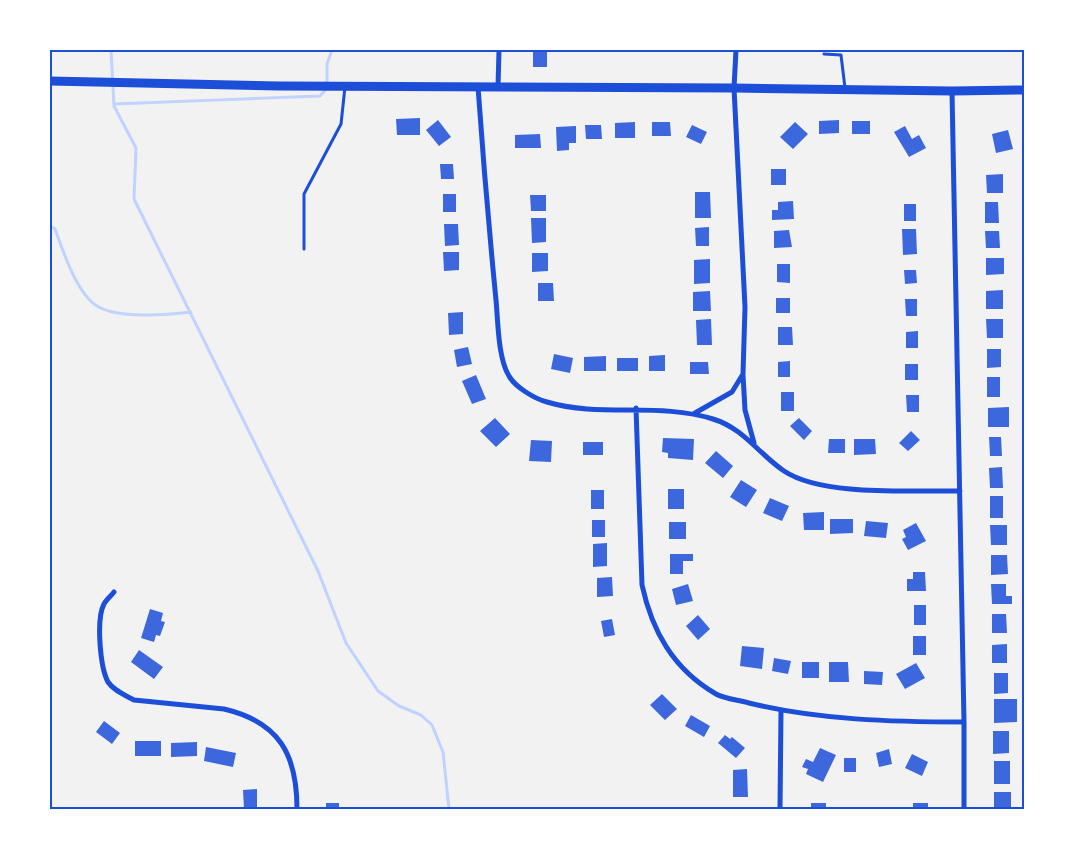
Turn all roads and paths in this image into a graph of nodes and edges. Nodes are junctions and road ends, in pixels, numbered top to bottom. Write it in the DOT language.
graph roads {
  1 [pos="498,50"];
  2 [pos="736,50"];
  3 [pos="824,54"];
  4 [pos="50,81"];
  5 [pos="345,87"];
  6 [pos="478,87"];
  7 [pos="498,87"];
  8 [pos="734,88"];
  9 [pos="845,90"];
  10 [pos="1024,90"];
  11 [pos="952,91"];
  12 [pos="304,249"];
  13 [pos="743,374"];
  14 [pos="636,408"];
  15 [pos="695,413"];
  16 [pos="754,444"];
  17 [pos="960,491"];
  18 [pos="114,592"];
  19 [pos="781,711"];
  20 [pos="964,722"];
  21 [pos="297,809"];
  22 [pos="780,809"];
  23 [pos="964,809"];
  1 -- 7 [label="street"];
  2 -- 8 [label="street"];
  3 -- 9 [label="lane"];
  4 -- 5 [label="main road"];
  5 -- 6 [label="main road"];
  5 -- 12 [label="lane"];
  6 -- 7 [label="main road"];
  6 -- 14 [label="street"];
  7 -- 8 [label="main road"];
  8 -- 9 [label="main road"];
  8 -- 13 [label="street"];
  9 -- 11 [label="main road"];
  10 -- 11 [label="main road"];
  11 -- 17 [label="street"];
  13 -- 15 [label="street"];
  13 -- 16 [label="street"];
  14 -- 15 [label="street"];
  14 -- 19 [label="street"];
  15 -- 16 [label="street"];
  16 -- 17 [label="street"];
  17 -- 20 [label="street"];
  18 -- 21 [label="street"];
  19 -- 20 [label="street"];
  19 -- 22 [label="street"];
  20 -- 23 [label="street"];
}
